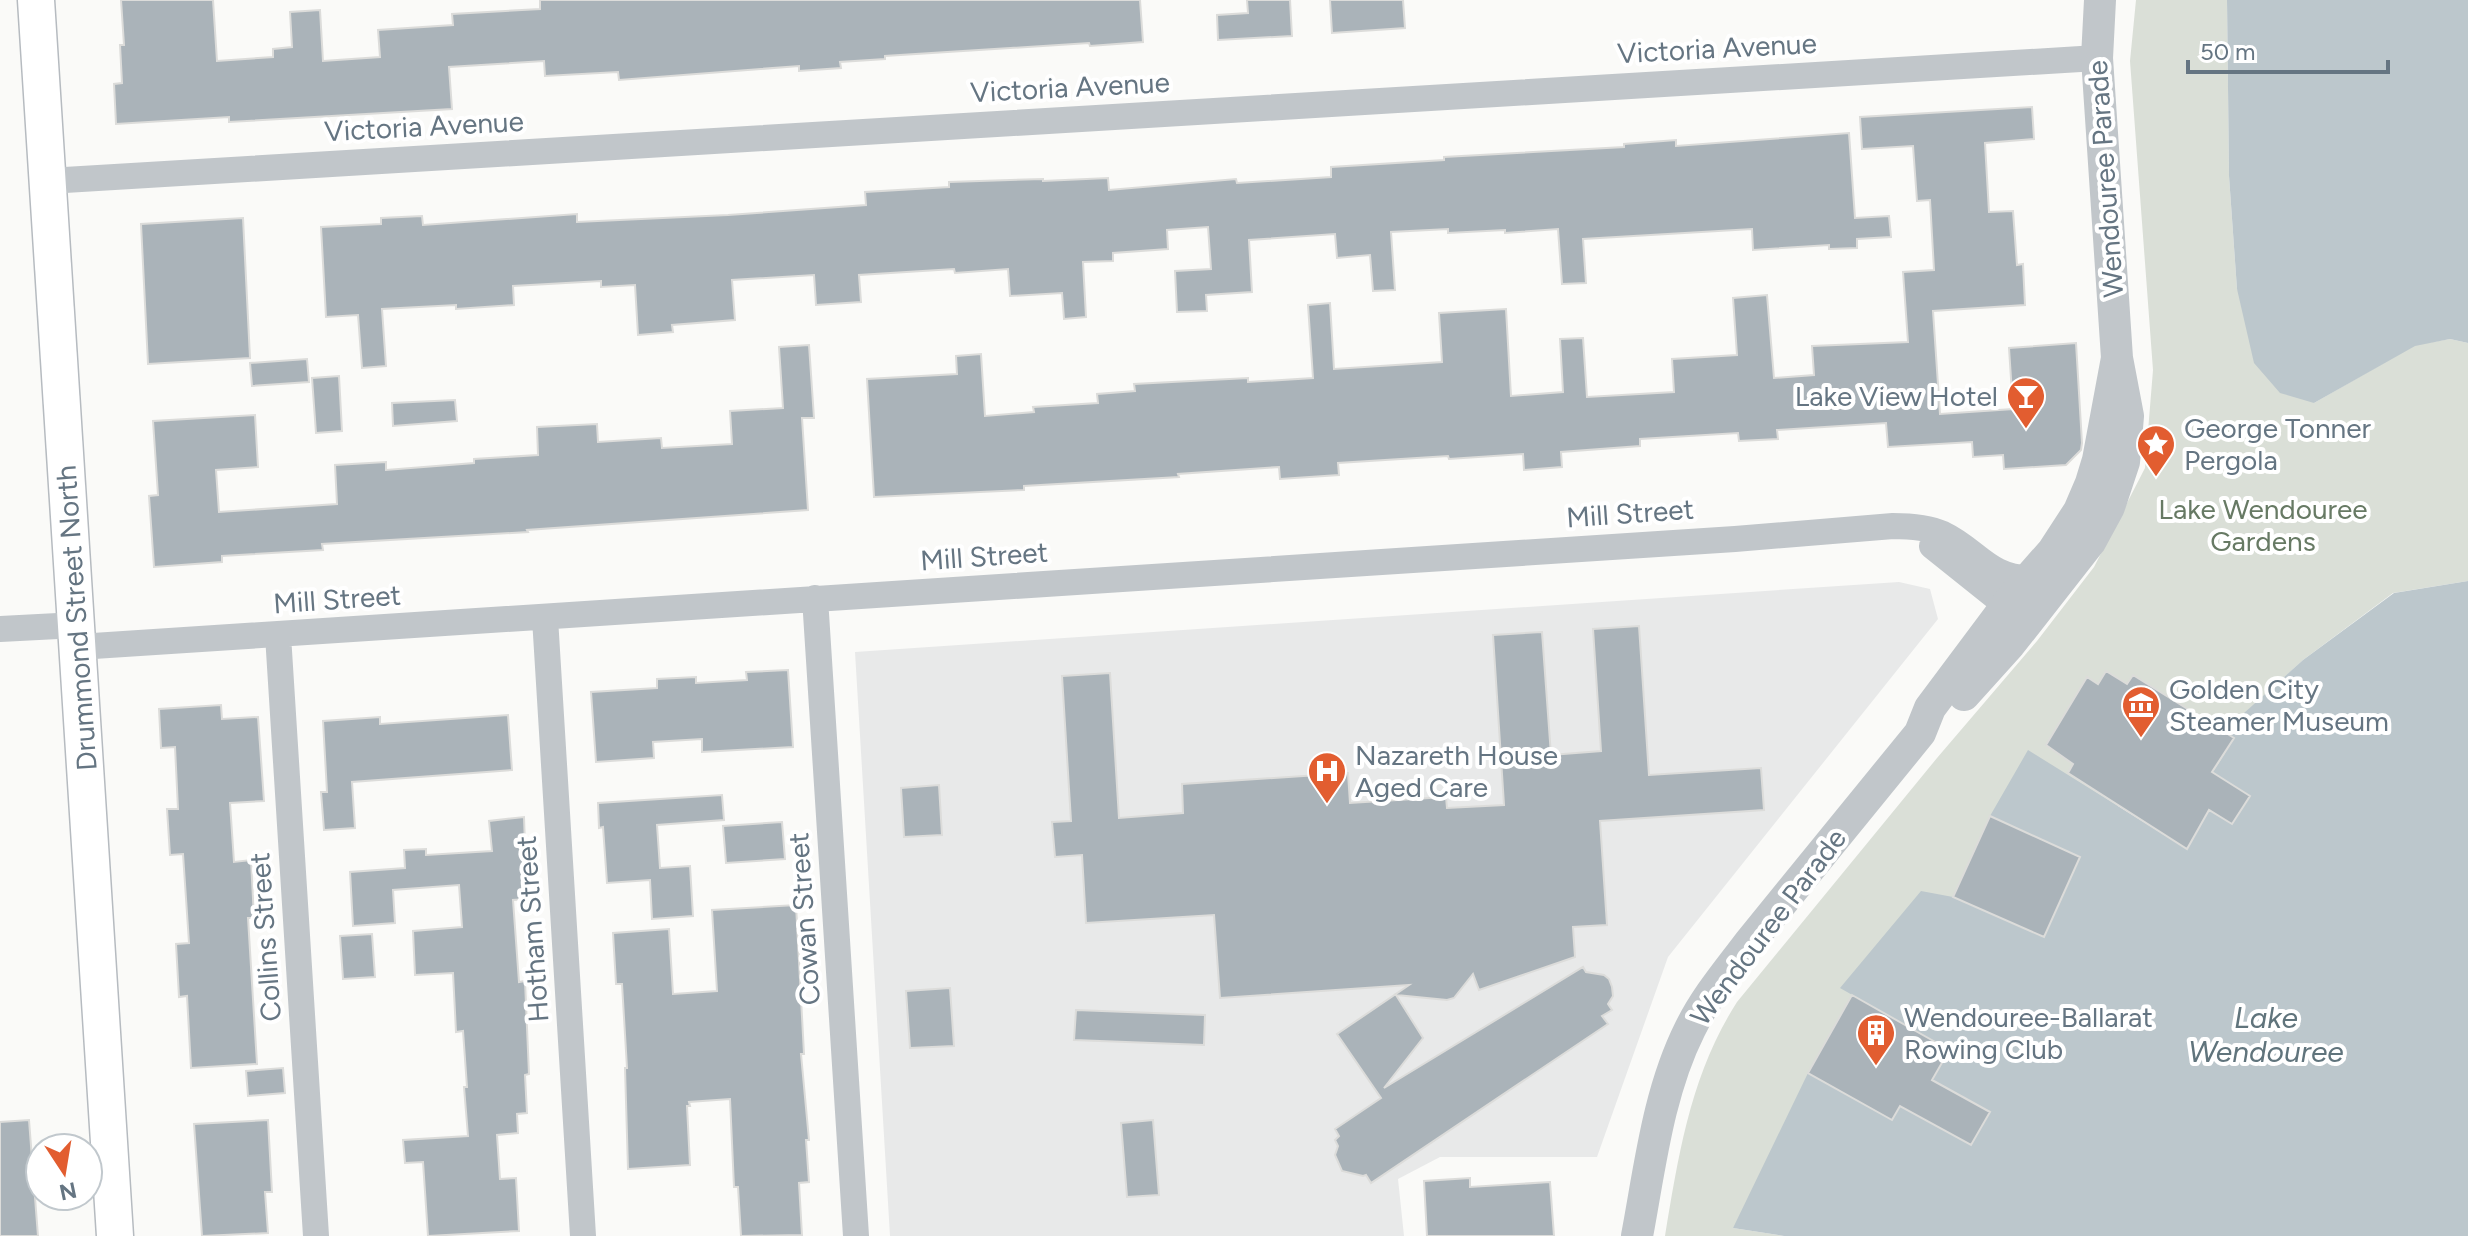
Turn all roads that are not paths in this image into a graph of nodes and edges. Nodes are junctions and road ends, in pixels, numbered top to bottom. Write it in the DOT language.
graph roads {
  1 [pos="36,0"];
  2 [pos="2100,0"];
  3 [pos="2097,58"];
  4 [pos="48,181"];
  5 [pos="1893,526"];
  6 [pos="2036,592"];
  7 [pos="815,598"];
  8 [pos="2007,606"];
  9 [pos="545,618"];
  10 [pos="0,629"];
  11 [pos="278,635"];
  12 [pos="77,636"];
  13 [pos="1920,733"];
  14 [pos="115,1236"];
  15 [pos="316,1236"];
  16 [pos="583,1236"];
  17 [pos="856,1236"];
  18 [pos="1637,1236"];
  1 -- 4 [label="main road, Drummond Street North"];
  2 -- 3 [label="street, Wendouree Parade"];
  3 -- 4 [label="street, Victoria Avenue"];
  3 -- 6 [label="street, Wendouree Parade"];
  4 -- 12 [label="main road, Drummond Street North"];
  5 -- 6 [label="street, Mill Street"];
  5 -- 7 [label="street, Mill Street"];
  5 -- 8 [label="street"];
  6 -- 8 [label="street"];
  6 -- 13 [label="street, Wendouree Parade"];
  7 -- 9 [label="street, Mill Street"];
  7 -- 17 [label="street, Cowan Street"];
  8 -- 13 [label="street, Wendouree Parade"];
  9 -- 11 [label="street, Mill Street"];
  9 -- 16 [label="street, Hotham Street"];
  10 -- 12 [label="street, Mill Street"];
  11 -- 12 [label="street, Mill Street"];
  11 -- 15 [label="street, Collins Street"];
  12 -- 14 [label="main road, Drummond Street North"];
  13 -- 18 [label="street, Wendouree Parade"];
}
